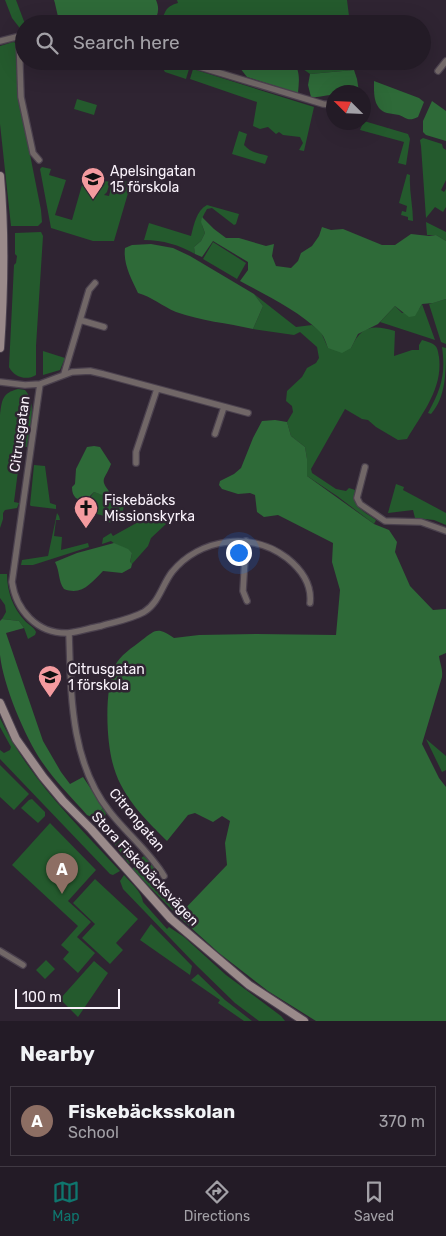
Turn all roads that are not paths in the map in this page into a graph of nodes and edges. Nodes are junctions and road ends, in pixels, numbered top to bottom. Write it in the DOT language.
graph roads {
  1 [pos="15,37"];
  2 [pos="0,41"];
  3 [pos="446,62"];
  4 [pos="21,70"];
  5 [pos="210,70"];
  6 [pos="438,71"];
  7 [pos="326,104"];
  8 [pos="39,160"];
  9 [pos="0,176"];
  10 [pos="95,283"];
  11 [pos="80,320"];
  12 [pos="104,327"];
  13 [pos="0,348"];
  14 [pos="64,374"];
  15 [pos="0,382"];
  16 [pos="40,384"];
  17 [pos="158,389"];
  18 [pos="224,407"];
  19 [pos="248,413"];
  20 [pos="215,434"];
  21 [pos="136,463"];
  22 [pos="365,467"];
  23 [pos="446,531"];
  24 [pos="246,541"];
  25 [pos="247,601"];
  26 [pos="310,603"];
  27 [pos="69,633"];
  28 [pos="0,703"];
  29 [pos="164,876"];
  30 [pos="0,950"];
  31 [pos="23,965"];
  32 [pos="303,1021"];
  1 -- 2 [label="street"];
  3 -- 6 [label="street"];
  4 -- 8 [label="street"];
  5 -- 7 [label="street"];
  9 -- 13 [label="street"];
  10 -- 11 [label="street"];
  11 -- 12 [label="street"];
  11 -- 14 [label="street"];
  14 -- 16 [label="street"];
  14 -- 17 [label="street"];
  15 -- 16 [label="street"];
  16 -- 27 [label="street, Citrusgatan"];
  17 -- 18 [label="street"];
  17 -- 21 [label="street"];
  18 -- 19 [label="street"];
  18 -- 20 [label="street"];
  22 -- 23 [label="street"];
  24 -- 25 [label="street"];
  24 -- 26 [label="street, Citrusgatan"];
  24 -- 27 [label="street, Citrusgatan"];
  27 -- 29 [label="street, Citrongatan"];
  28 -- 32 [label="street, Stora Fiskebäcksvägen"];
  30 -- 31 [label="street"];
}
